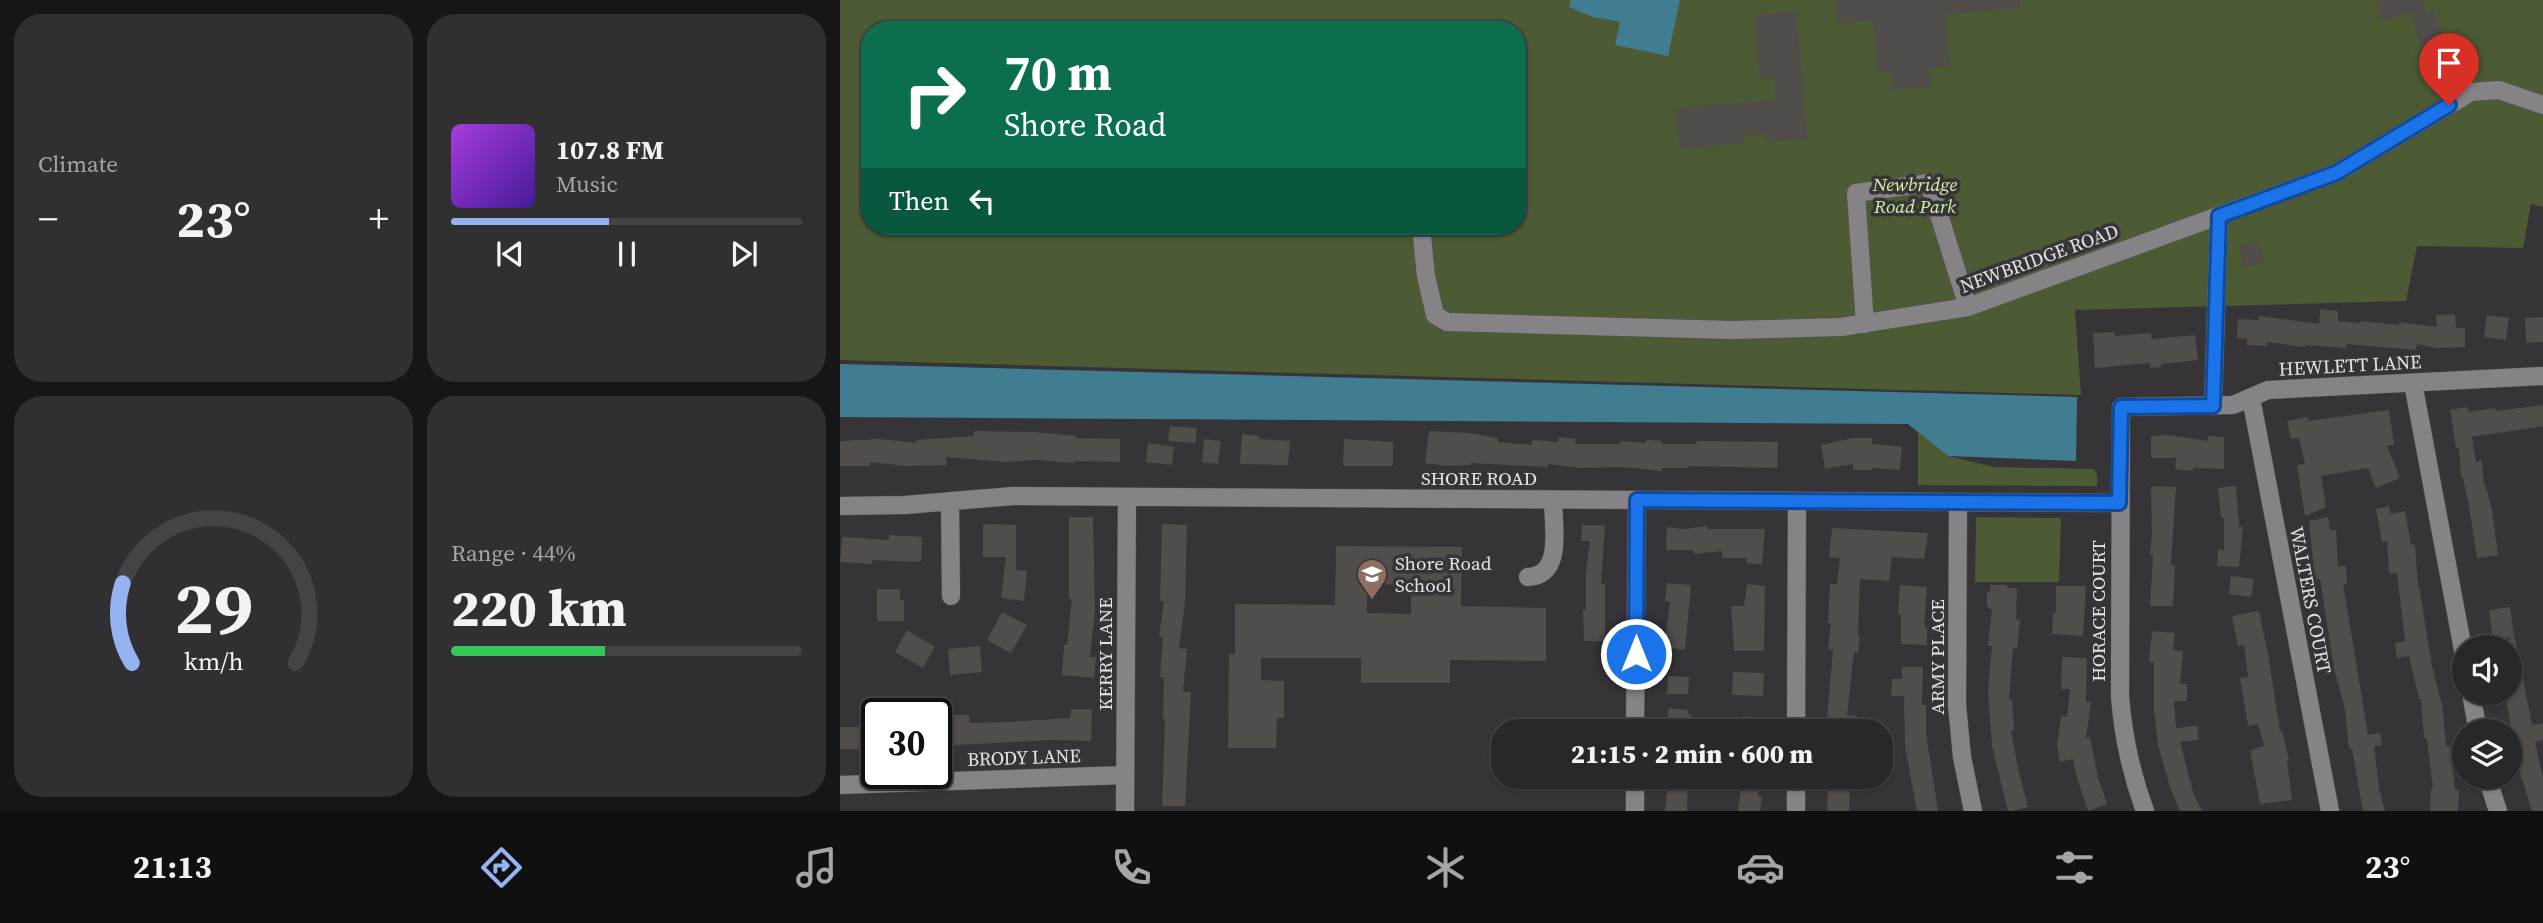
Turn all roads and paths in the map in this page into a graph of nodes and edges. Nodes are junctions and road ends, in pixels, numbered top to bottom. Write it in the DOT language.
graph roads {
  1 [pos="2543,105"];
  2 [pos="2219,216"];
  3 [pos="1422,235"];
  4 [pos="1968,307"];
  5 [pos="1865,324"];
  6 [pos="2543,376"];
  7 [pos="2413,383"];
  8 [pos="2251,397"];
  9 [pos="2213,406"];
  10 [pos="2121,407"];
  11 [pos="1127,497"];
  12 [pos="1553,500"];
  13 [pos="1637,500"];
  14 [pos="950,501"];
  15 [pos="1797,501"];
  16 [pos="1958,502"];
  17 [pos="2119,503"];
  18 [pos="840,506"];
  19 [pos="1528,577"];
  20 [pos="951,596"];
  21 [pos="2460,635"];
  22 [pos="1635,719"];
  23 [pos="1796,719"];
  24 [pos="1125,775"];
  25 [pos="840,785"];
  26 [pos="1635,789"];
  27 [pos="1796,789"];
  28 [pos="2491,789"];
  29 [pos="1125,811"];
  30 [pos="1635,811"];
  31 [pos="1796,811"];
  32 [pos="1973,811"];
  33 [pos="2145,811"];
  34 [pos="2330,811"];
  35 [pos="2498,811"];
  1 -- 2 [label="street, NEWBRIDGE ROAD"];
  2 -- 4 [label="street, NEWBRIDGE ROAD"];
  2 -- 9 [label="street"];
  3 -- 5 [label="street, NEWBRIDGE ROAD"];
  4 -- 5 [label="street, NEWBRIDGE ROAD"];
  4 -- 5 [label="street"];
  6 -- 7 [label="street, HEWLETT LANE"];
  7 -- 8 [label="street, HEWLETT LANE"];
  7 -- 21 [label="street"];
  8 -- 9 [label="street, HEWLETT LANE"];
  8 -- 34 [label="street, WALTERS COURT"];
  9 -- 10 [label="street, HEWLETT LANE"];
  10 -- 17 [label="street, HORACE COURT"];
  11 -- 12 [label="street, SHORE ROAD"];
  11 -- 14 [label="street, SHORE ROAD"];
  11 -- 24 [label="street, KERRY LANE"];
  12 -- 13 [label="street, SHORE ROAD"];
  12 -- 19 [label="street"];
  13 -- 15 [label="street, SHORE ROAD"];
  13 -- 22 [label="street"];
  14 -- 18 [label="street, SHORE ROAD"];
  14 -- 20 [label="street"];
  15 -- 16 [label="street, SHORE ROAD"];
  15 -- 23 [label="street"];
  16 -- 17 [label="street, SHORE ROAD"];
  16 -- 32 [label="street, ARMY PLACE"];
  17 -- 33 [label="street, HORACE COURT"];
  24 -- 25 [label="street, BRODY LANE"];
  24 -- 29 [label="street, KERRY LANE"];
  26 -- 30 [label="street"];
  27 -- 31 [label="street"];
  28 -- 35 [label="street"];
}
